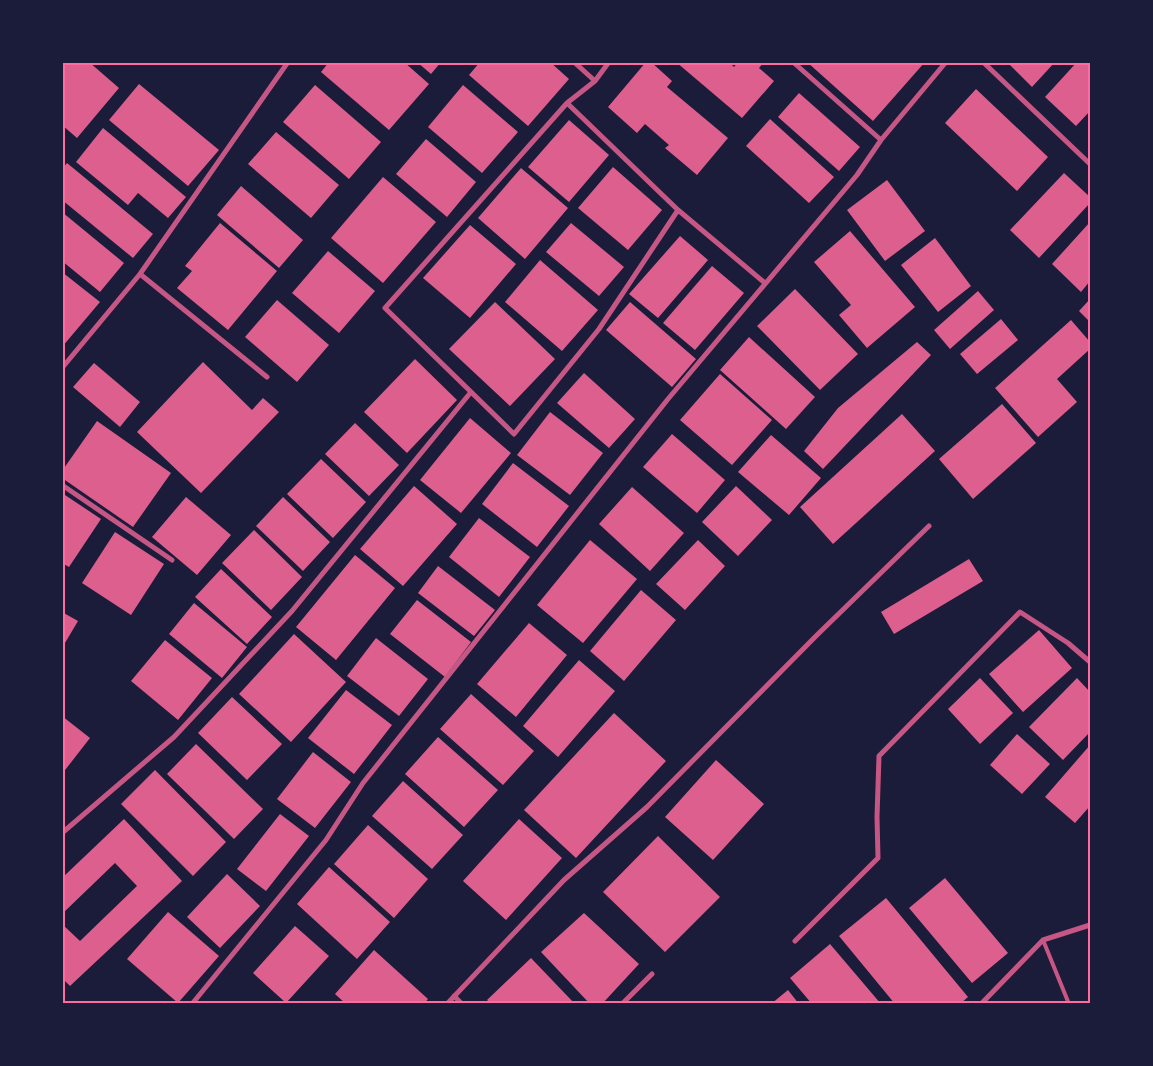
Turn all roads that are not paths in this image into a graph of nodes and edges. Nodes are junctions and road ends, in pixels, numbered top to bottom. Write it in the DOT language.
graph roads {
  1 [pos="288,62"];
  2 [pos="574,62"];
  3 [pos="609,62"];
  4 [pos="793,62"];
  5 [pos="946,62"];
  6 [pos="983,62"];
  7 [pos="595,81"];
  8 [pos="567,103"];
  9 [pos="881,140"];
  10 [pos="1090,164"];
  11 [pos="678,210"];
  12 [pos="140,274"];
  13 [pos="766,283"];
  14 [pos="62,368"];
  15 [pos="267,377"];
  16 [pos="471,392"];
  17 [pos="62,485"];
  18 [pos="929,526"];
  19 [pos="172,560"];
  20 [pos="1090,662"];
  21 [pos="62,832"];
  22 [pos="1090,926"];
  23 [pos="1043,940"];
  24 [pos="795,941"];
  25 [pos="652,974"];
  26 [pos="454,996"];
  27 [pos="192,1004"];
  28 [pos="447,1004"];
  29 [pos="462,1004"];
  30 [pos="622,1004"];
  31 [pos="981,1004"];
  32 [pos="1069,1004"];
  1 -- 12 [label="street"];
  2 -- 7 [label="street"];
  3 -- 7 [label="street"];
  4 -- 9 [label="street"];
  5 -- 9 [label="street"];
  6 -- 10 [label="street"];
  7 -- 8 [label="street"];
  8 -- 11 [label="street"];
  8 -- 16 [label="street"];
  9 -- 13 [label="street"];
  11 -- 13 [label="street"];
  11 -- 16 [label="street"];
  12 -- 14 [label="street"];
  12 -- 15 [label="street"];
  13 -- 27 [label="street"];
  16 -- 21 [label="street"];
  17 -- 19 [label="street"];
  18 -- 26 [label="street"];
  20 -- 24 [label="street"];
  22 -- 23 [label="street"];
  23 -- 31 [label="street"];
  23 -- 32 [label="lane"];
  25 -- 30 [label="street"];
  26 -- 28 [label="street"];
  26 -- 29 [label="street"];
}
